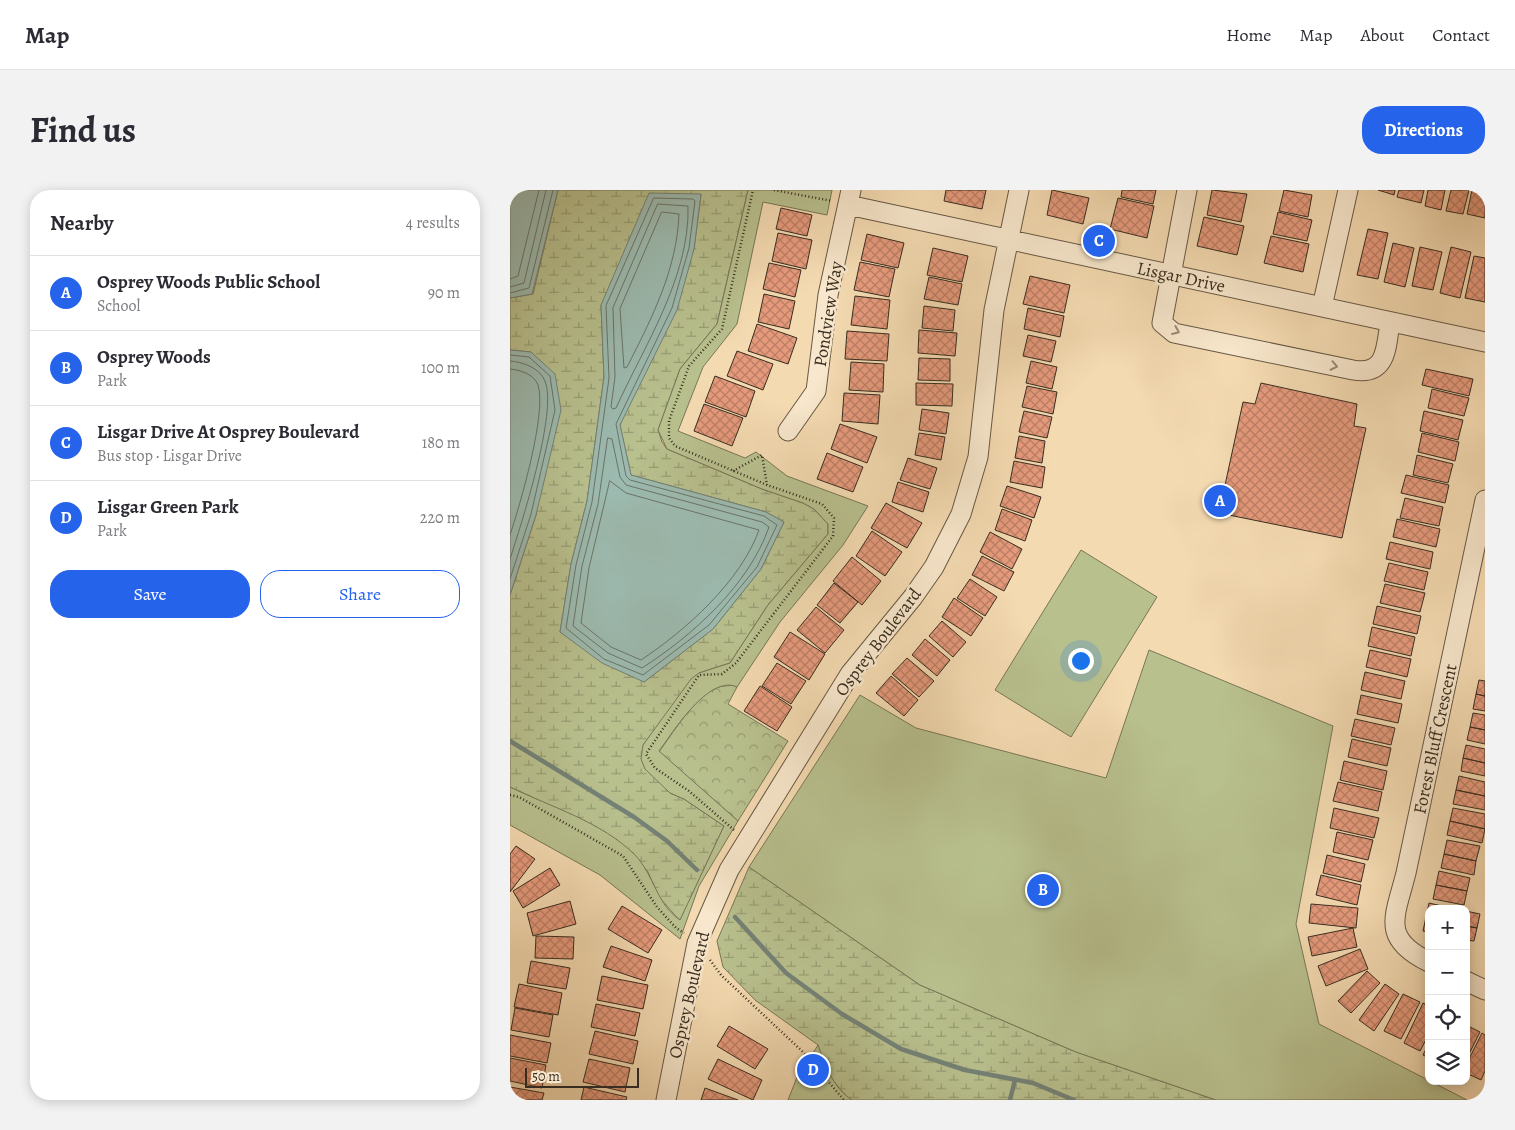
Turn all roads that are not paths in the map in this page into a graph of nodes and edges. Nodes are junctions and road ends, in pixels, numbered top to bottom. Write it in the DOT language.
graph roads {
  1 [pos="1019,190"];
  2 [pos="1186,190"];
  3 [pos="1348,190"];
  4 [pos="846,199"];
  5 [pos="1008,240"];
  6 [pos="1170,274"];
  7 [pos="1322,307"];
  8 [pos="1390,322"];
  9 [pos="1485,342"];
  10 [pos="788,431"];
  11 [pos="1485,500"];
  12 [pos="1480,550"];
  13 [pos="1425,960"];
  14 [pos="1470,983"];
  15 [pos="1485,990"];
  16 [pos="666,1100"];
  1 -- 5 [label="street, Osprey Boulevard"];
  2 -- 6 [label="street"];
  3 -- 7 [label="street"];
  4 -- 5 [label="street, Lisgar Drive"];
  4 -- 10 [label="street, Pondview Way"];
  5 -- 6 [label="street, Lisgar Drive"];
  5 -- 16 [label="street, Osprey Boulevard"];
  6 -- 7 [label="street, Lisgar Drive"];
  6 -- 8 [label="street, one-way"];
  7 -- 8 [label="street, Lisgar Drive"];
  8 -- 9 [label="street, Lisgar Drive"];
  11 -- 12 [label="street, Forest Bluff Crescent"];
  12 -- 13 [label="street, Forest Bluff Crescent"];
  14 -- 15 [label="street"];
}
